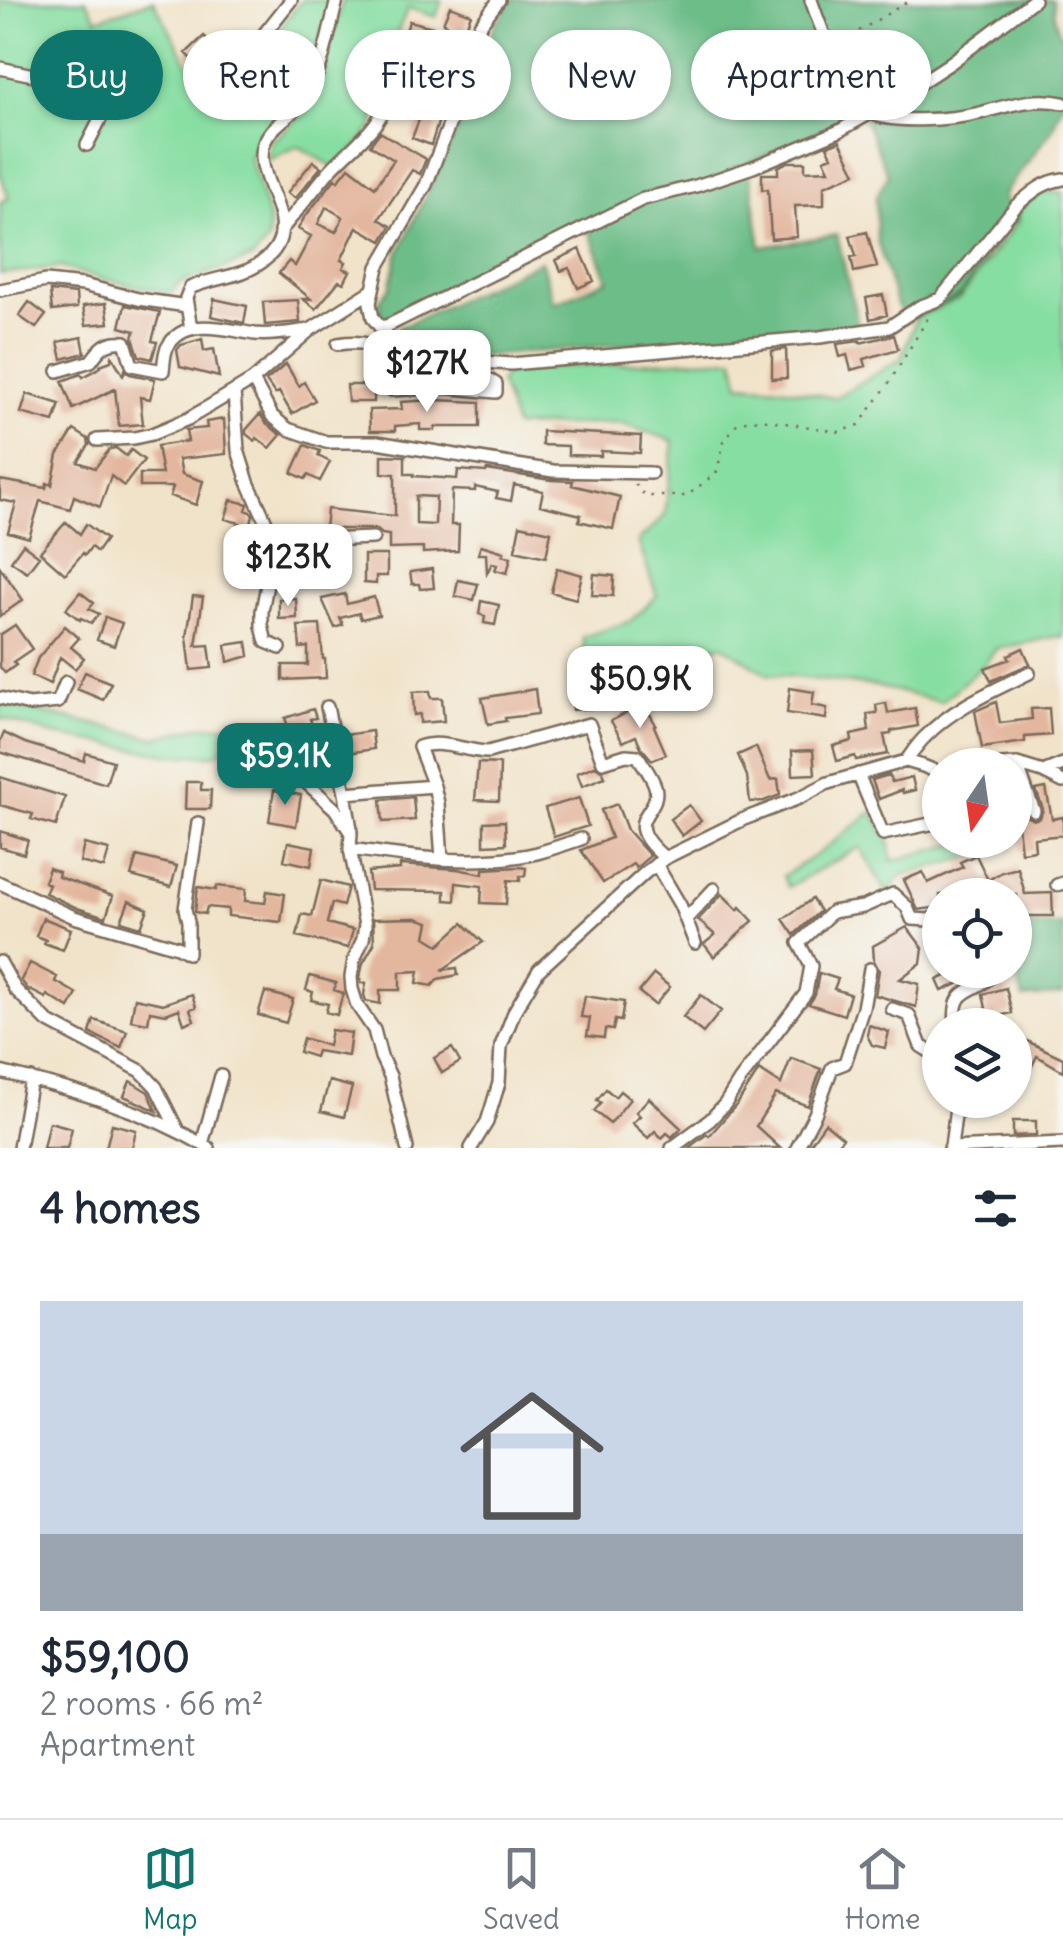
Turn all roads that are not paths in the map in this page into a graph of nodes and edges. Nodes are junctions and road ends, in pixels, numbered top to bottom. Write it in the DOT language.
graph roads {
  1 [pos="290,0"];
  2 [pos="336,0"];
  3 [pos="499,0"];
  4 [pos="811,0"];
  5 [pos="1034,0"];
  6 [pos="267,30"];
  7 [pos="824,30"];
  8 [pos="0,68"];
  9 [pos="931,75"];
  10 [pos="1063,102"];
  11 [pos="377,120"];
  12 [pos="859,120"];
  13 [pos="931,120"];
  14 [pos="87,145"];
  15 [pos="1063,179"];
  16 [pos="280,231"];
  17 [pos="0,290"];
  18 [pos="373,290"];
  19 [pos="186,306"];
  20 [pos="380,327"];
  21 [pos="190,329"];
  22 [pos="310,330"];
  23 [pos="338,344"];
  24 [pos="426,362"];
  25 [pos="58,370"];
  26 [pos="252,380"];
  27 [pos="234,392"];
  28 [pos="97,440"];
  29 [pos="652,473"];
  30 [pos="373,538"];
  31 [pos="275,542"];
  32 [pos="280,648"];
  33 [pos="1029,673"];
  34 [pos="66,682"];
  35 [pos="0,698"];
  36 [pos="327,707"];
  37 [pos="268,748"];
  38 [pos="906,762"];
  39 [pos="1063,764"];
  40 [pos="922,766"];
  41 [pos="1032,769"];
  42 [pos="1043,772"];
  43 [pos="858,774"];
  44 [pos="1063,782"];
  45 [pos="434,786"];
  46 [pos="345,793"];
  47 [pos="1032,805"];
  48 [pos="1034,811"];
  49 [pos="198,823"];
  50 [pos="922,826"];
  51 [pos="351,833"];
  52 [pos="581,839"];
  53 [pos="350,849"];
  54 [pos="442,859"];
  55 [pos="661,861"];
  56 [pos="0,883"];
  57 [pos="714,888"];
  58 [pos="686,919"];
  59 [pos="922,920"];
  60 [pos="695,943"];
  61 [pos="0,962"];
  62 [pos="870,969"];
  63 [pos="973,988"];
  64 [pos="892,1008"];
  65 [pos="954,1008"];
  66 [pos="922,1047"];
  67 [pos="0,1072"];
  68 [pos="221,1076"];
  69 [pos="31,1080"];
  70 [pos="955,1118"];
  71 [pos="178,1131"];
  72 [pos="1063,1143"];
  73 [pos="206,1146"];
  74 [pos="951,1147"];
  75 [pos="19,1148"];
  76 [pos="406,1148"];
  77 [pos="471,1148"];
  78 [pos="672,1148"];
  79 [pos="797,1148"];
  1 -- 6 [label="street"];
  2 -- 16 [label="street"];
  3 -- 18 [label="street"];
  4 -- 7 [label="street"];
  5 -- 9 [label="street"];
  8 -- 14 [label="street"];
  10 -- 13 [label="street"];
  11 -- 16 [label="street"];
  12 -- 20 [label="street"];
  15 -- 24 [label="street"];
  16 -- 19 [label="street"];
  17 -- 19 [label="street"];
  18 -- 20 [label="street"];
  18 -- 22 [label="street"];
  19 -- 21 [label="street"];
  20 -- 24 [label="street"];
  21 -- 22 [label="street"];
  21 -- 25 [label="street"];
  22 -- 26 [label="street"];
  23 -- 24 [label="street"];
  26 -- 27 [label="street"];
  26 -- 29 [label="street"];
  27 -- 28 [label="street"];
  27 -- 31 [label="street"];
  30 -- 31 [label="street"];
  31 -- 32 [label="street"];
  33 -- 38 [label="street"];
  34 -- 35 [label="street"];
  36 -- 46 [label="street"];
  37 -- 51 [label="street"];
  38 -- 40 [label="street"];
  38 -- 43 [label="street"];
  39 -- 42 [label="street"];
  41 -- 42 [label="street"];
  42 -- 44 [label="street"];
  43 -- 50 [label="street"];
  43 -- 55 [label="street"];
  45 -- 46 [label="street"];
  45 -- 54 [label="street"];
  45 -- 55 [label="street"];
  46 -- 51 [label="street"];
  47 -- 48 [label="street"];
  49 -- 56 [label="street"];
  51 -- 53 [label="street"];
  52 -- 54 [label="street"];
  53 -- 54 [label="street"];
  53 -- 76 [label="street"];
  55 -- 58 [label="street"];
  55 -- 77 [label="street"];
  57 -- 58 [label="street"];
  58 -- 60 [label="street"];
  59 -- 78 [label="street"];
  61 -- 71 [label="street"];
  62 -- 79 [label="street"];
  63 -- 65 [label="street"];
  64 -- 66 [label="street"];
  67 -- 69 [label="street"];
  68 -- 73 [label="street"];
  69 -- 71 [label="street"];
  69 -- 75 [label="street"];
  70 -- 74 [label="street"];
  71 -- 73 [label="street"];
  72 -- 74 [label="street"];
}
